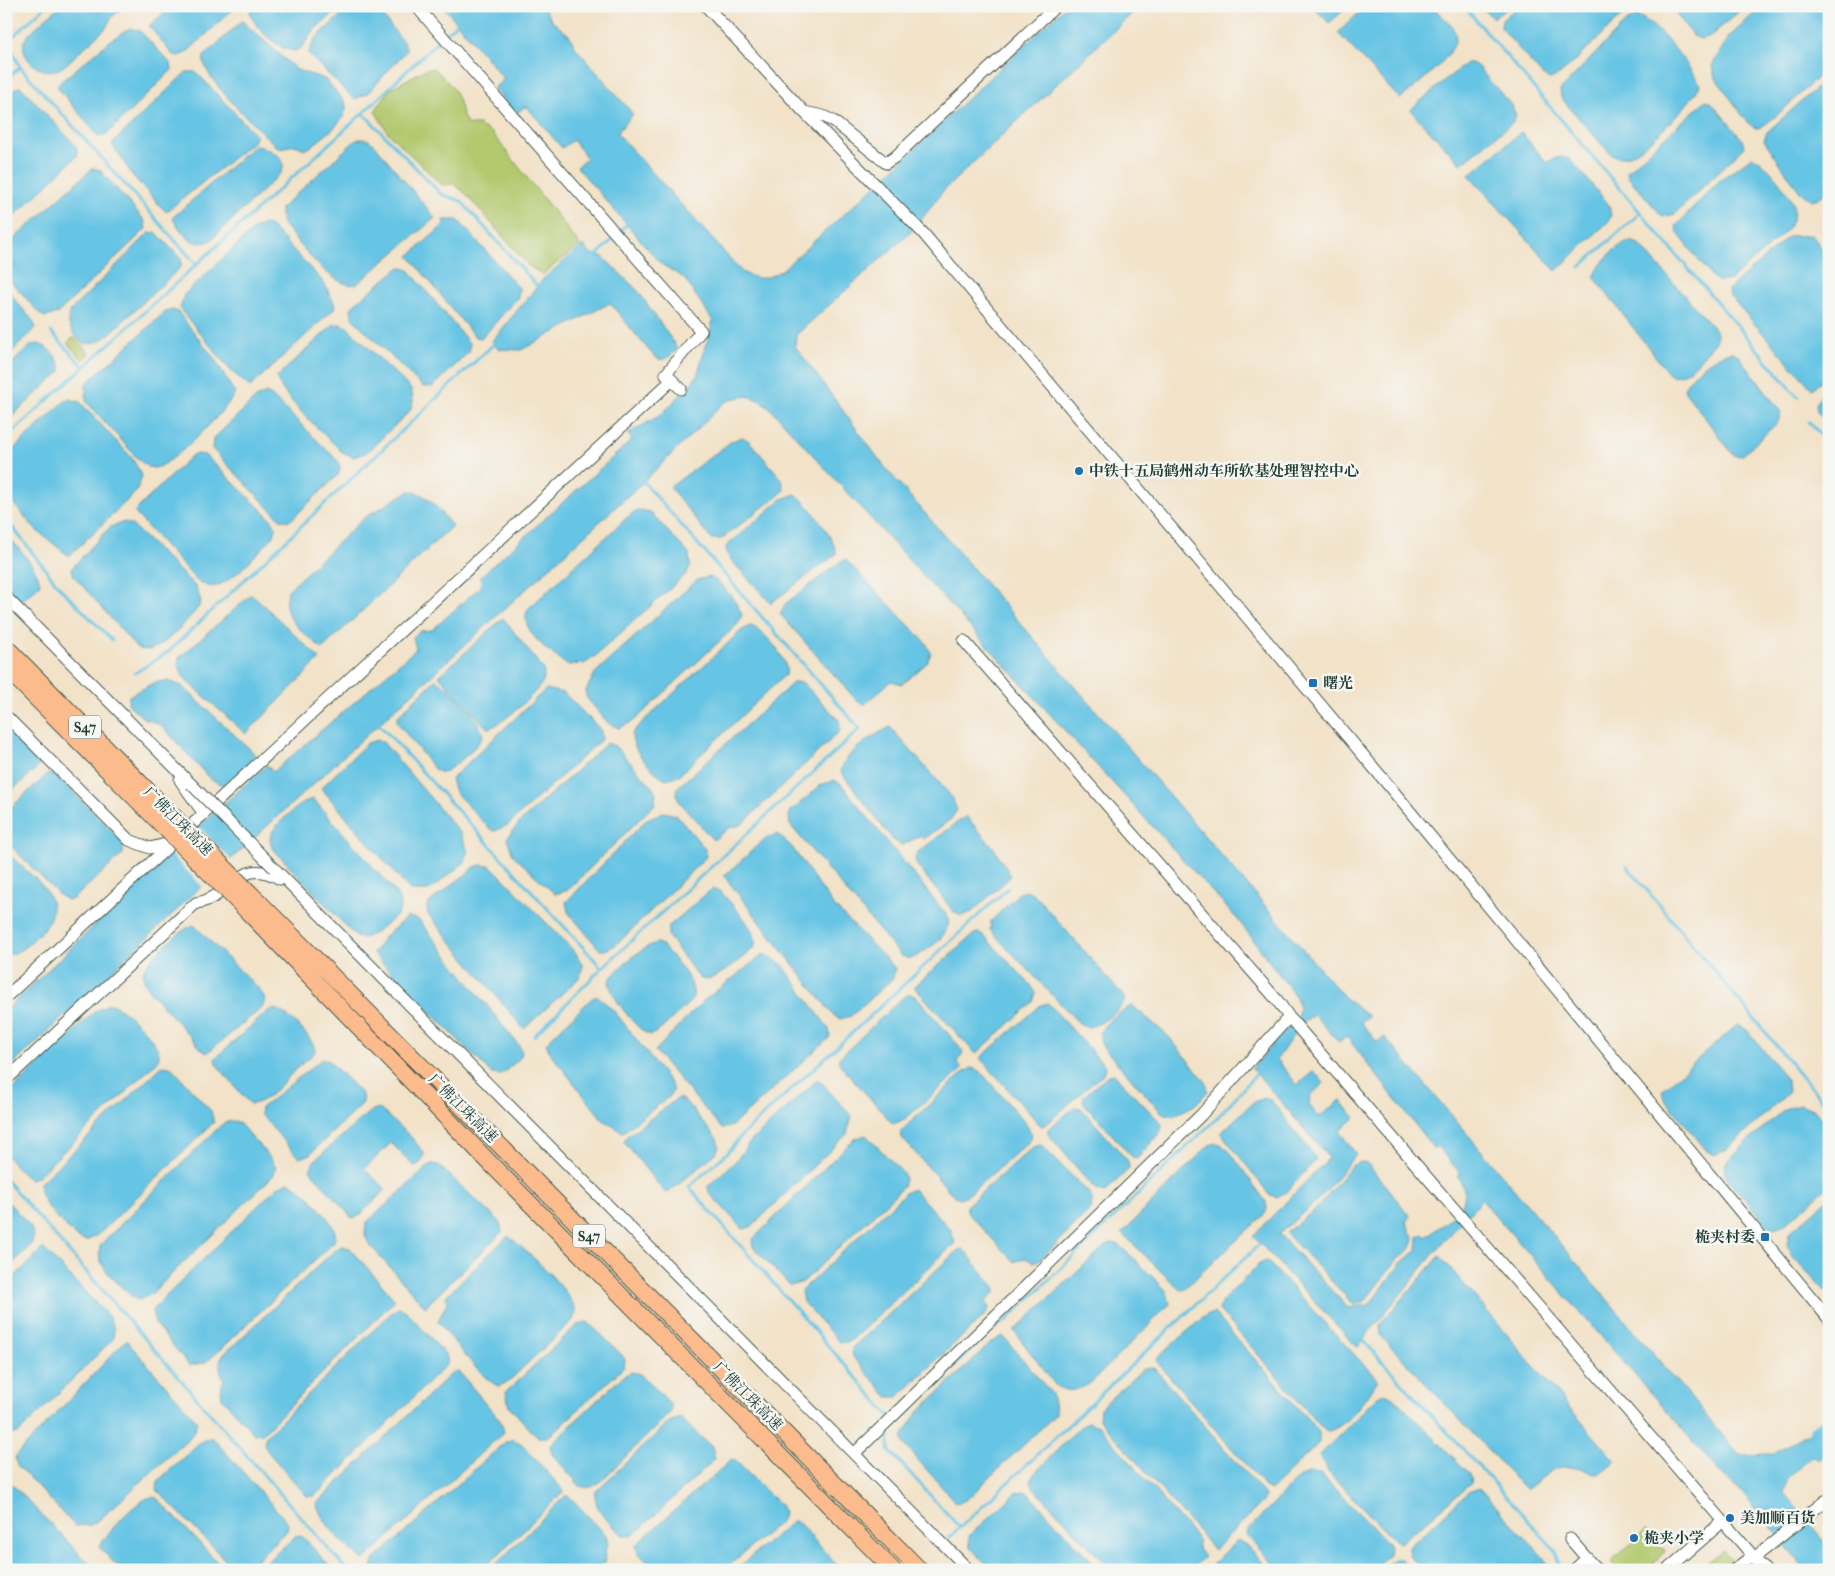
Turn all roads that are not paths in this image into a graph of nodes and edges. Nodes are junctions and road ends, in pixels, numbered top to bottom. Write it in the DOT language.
graph roads {
  1 [pos="416,6"];
  2 [pos="706,6"];
  3 [pos="1056,6"];
  4 [pos="804,112"];
  5 [pos="672,380"];
  6 [pos="681,389"];
  7 [pos="6,597"];
  8 [pos="964,642"];
  9 [pos="6,647"];
  10 [pos="6,668"];
  11 [pos="6,716"];
  12 [pos="167,760"];
  13 [pos="159,813"];
  14 [pos="204,814"];
  15 [pos="176,840"];
  16 [pos="301,894"];
  17 [pos="253,907"];
  18 [pos="6,997"];
  19 [pos="1289,1017"];
  20 [pos="6,1080"];
  21 [pos="1829,1319"];
  22 [pos="854,1454"];
  23 [pos="1825,1501"];
  24 [pos="1722,1522"];
  25 [pos="1570,1539"];
  26 [pos="1753,1557"];
  27 [pos="1587,1558"];
  28 [pos="893,1570"];
  29 [pos="920,1570"];
  30 [pos="969,1570"];
  31 [pos="1574,1570"];
  32 [pos="1597,1570"];
  33 [pos="1667,1570"];
  34 [pos="1734,1570"];
  35 [pos="1765,1570"];
  1 -- 5 [label="street"];
  2 -- 4 [label="street"];
  3 -- 4 [label="street"];
  4 -- 21 [label="street"];
  5 -- 6 [label="street"];
  5 -- 14 [label="street"];
  7 -- 12 [label="street"];
  8 -- 19 [label="street"];
  9 -- 13 [label="highway, 广佛江珠高速 / S47"];
  10 -- 13 [label="highway, 广佛江珠高速 / S47"];
  11 -- 15 [label="street"];
  12 -- 14 [label="street"];
  12 -- 16 [label="street, bridge"];
  13 -- 17 [label="highway, 广佛江珠高速 / S47, bridge"];
  14 -- 15 [label="street"];
  15 -- 18 [label="street"];
  16 -- 20 [label="street"];
  16 -- 22 [label="street"];
  17 -- 28 [label="highway, 广佛江珠高速 / S47"];
  17 -- 29 [label="highway, 广佛江珠高速 / S47"];
  19 -- 22 [label="street"];
  19 -- 24 [label="street"];
  22 -- 30 [label="street"];
  23 -- 26 [label="street"];
  24 -- 26 [label="street"];
  24 -- 33 [label="street"];
  25 -- 27 [label="street"];
  26 -- 34 [label="street"];
  26 -- 35 [label="street"];
  27 -- 31 [label="street"];
  27 -- 32 [label="street"];
}
